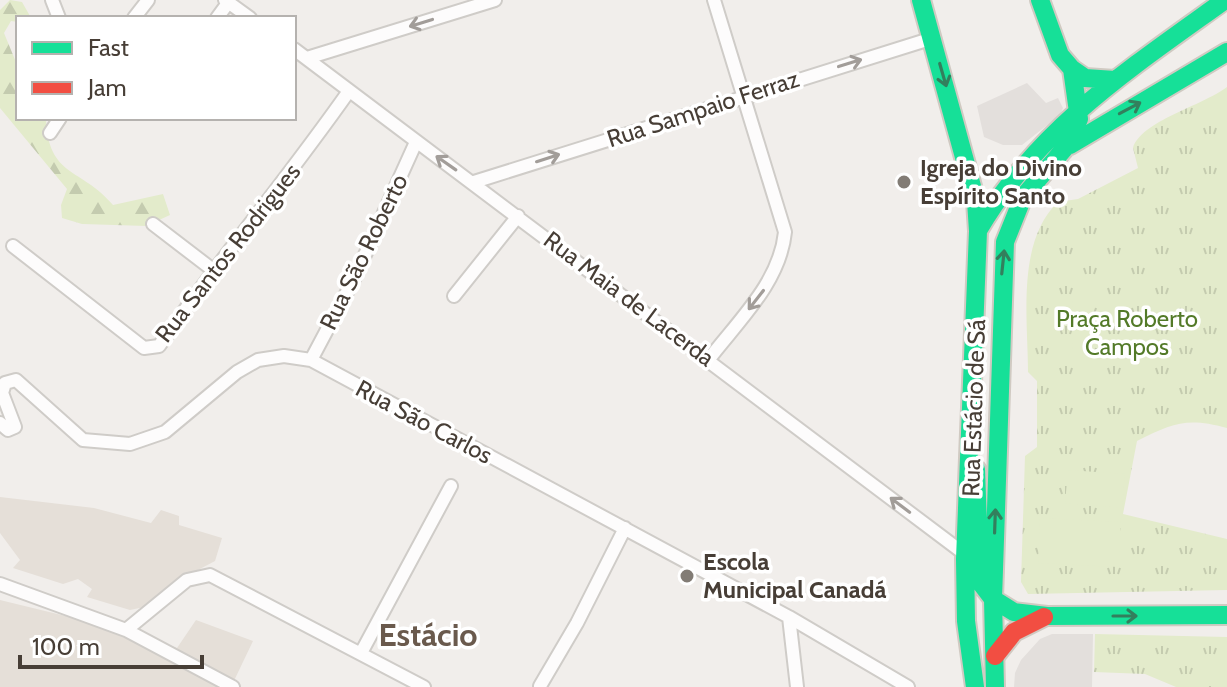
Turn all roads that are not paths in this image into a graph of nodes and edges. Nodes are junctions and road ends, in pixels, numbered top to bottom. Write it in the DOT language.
graph roads {
  1 [pos="148,0"];
  2 [pos="495,0"];
  3 [pos="714,0"];
  4 [pos="921,0"];
  5 [pos="1040,0"];
  6 [pos="1225,0"];
  7 [pos="227,1"];
  8 [pos="136,16"];
  9 [pos="247,16"];
  10 [pos="933,38"];
  11 [pos="296,50"];
  12 [pos="1227,52"];
  13 [pos="307,58"];
  14 [pos="1072,69"];
  15 [pos="1115,80"];
  16 [pos="349,91"];
  17 [pos="744,95"];
  18 [pos="1080,109"];
  19 [pos="59,120"];
  20 [pos="50,133"];
  21 [pos="416,142"];
  22 [pos="1064,149"];
  23 [pos="474,182"];
  24 [pos="518,216"];
  25 [pos="153,224"];
  26 [pos="978,231"];
  27 [pos="13,246"];
  28 [pos="213,270"];
  29 [pos="454,296"];
  30 [pos="709,359"];
  31 [pos="311,360"];
  32 [pos="0,423"];
  33 [pos="970,434"];
  34 [pos="451,486"];
  35 [pos="625,528"];
  36 [pos="962,552"];
  37 [pos="0,584"];
  38 [pos="993,599"];
  39 [pos="1227,615"];
  40 [pos="1047,616"];
  41 [pos="789,617"];
  42 [pos="126,630"];
  43 [pos="361,653"];
  44 [pos="995,656"];
  45 [pos="415,685"];
  46 [pos="540,686"];
  47 [pos="233,687"];
  48 [pos="797,687"];
  49 [pos="908,687"];
  50 [pos="975,687"];
  51 [pos="995,687"];
  1 -- 8 [label="street"];
  2 -- 13 [label="street, one-way"];
  3 -- 17 [label="street"];
  4 -- 10 [label="main road, Rua Estácio de Sá"];
  5 -- 14 [label="main road"];
  6 -- 15 [label="main road"];
  7 -- 9 [label="street"];
  17 -- 10 [label="street, Rua Sampaio Ferraz, one-way"];
  10 -- 26 [label="main road, Rua Estácio de Sá, one-way"];
  11 -- 13 [label="street, Rua Maia de Lacerda"];
  22 -- 12 [label="main road, one-way"];
  13 -- 16 [label="street, Rua Maia de Lacerda"];
  14 -- 15 [label="main road"];
  14 -- 18 [label="main road"];
  15 -- 18 [label="main road"];
  16 -- 21 [label="street, Rua Maia de Lacerda"];
  16 -- 28 [label="street, Rua Santos Rodrigues"];
  23 -- 17 [label="street, Rua Sampaio Ferraz, one-way"];
  17 -- 30 [label="street, one-way"];
  18 -- 22 [label="main road"];
  18 -- 26 [label="main road"];
  19 -- 20 [label="street"];
  23 -- 21 [label="street, Rua Maia de Lacerda, one-way"];
  21 -- 31 [label="street, Rua São Roberto"];
  38 -- 22 [label="main road, Rua Estácio de Sá, one-way"];
  23 -- 24 [label="street, Rua Maia de Lacerda"];
  24 -- 29 [label="street"];
  24 -- 30 [label="street, Rua Maia de Lacerda"];
  25 -- 28 [label="street"];
  26 -- 33 [label="main road, Rua Estácio de Sá"];
  27 -- 28 [label="street, Rua Santos Rodrigues"];
  36 -- 30 [label="street, Rua Maia de Lacerda, one-way"];
  31 -- 32 [label="street, Rua São Carlos"];
  31 -- 35 [label="street, Rua São Carlos"];
  33 -- 36 [label="main road, Rua Estácio de Sá"];
  33 -- 38 [label="main road"];
  34 -- 43 [label="street"];
  35 -- 41 [label="street, Rua São Carlos"];
  35 -- 46 [label="street"];
  36 -- 50 [label="main road, Rua Estácio de Sá"];
  37 -- 42 [label="street"];
  38 -- 40 [label="main road"];
  38 -- 44 [label="main road, Rua Estácio de Sá"];
  40 -- 39 [label="main road, one-way"];
  40 -- 44 [label="main road"];
  41 -- 48 [label="street"];
  41 -- 49 [label="street, Rua São Carlos"];
  42 -- 43 [label="street"];
  42 -- 47 [label="street"];
  43 -- 45 [label="street"];
  44 -- 51 [label="main road, Rua Estácio de Sá"];
}
